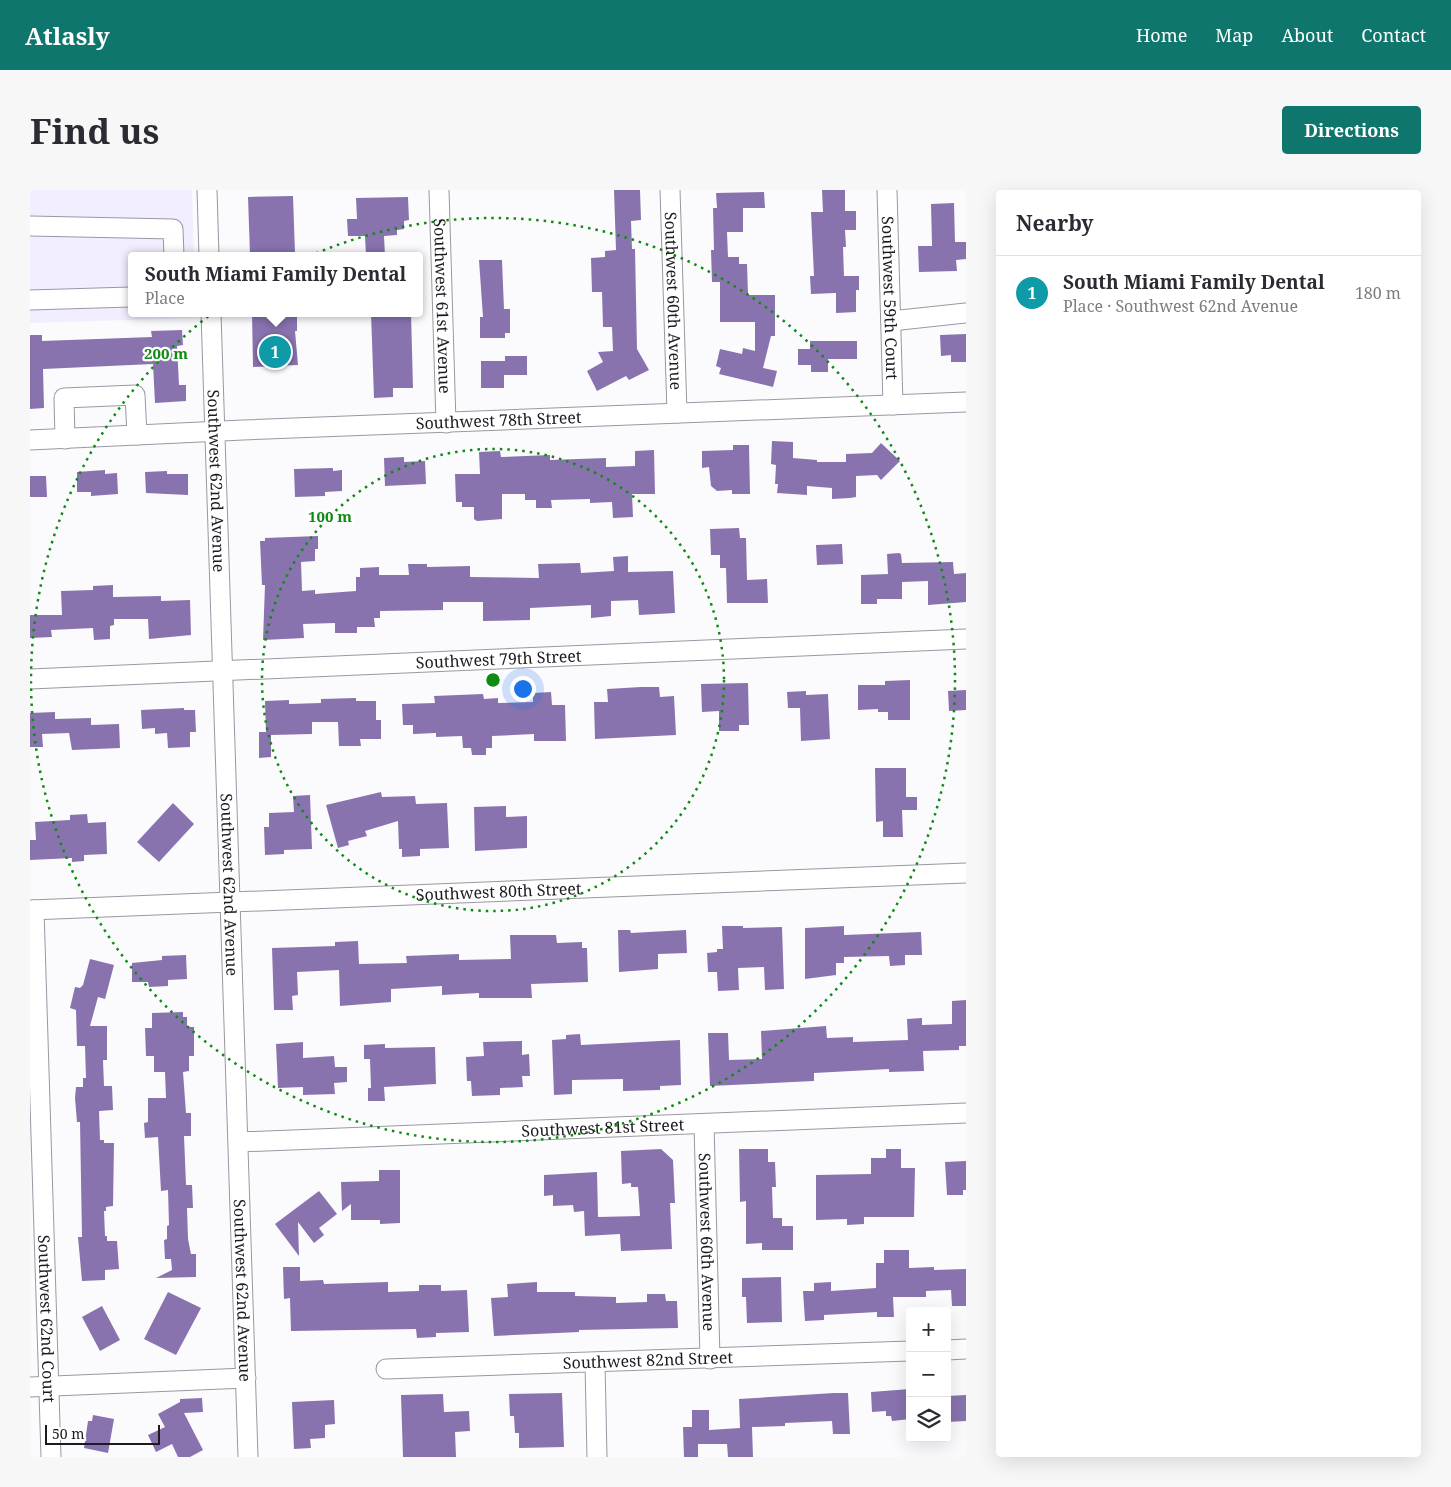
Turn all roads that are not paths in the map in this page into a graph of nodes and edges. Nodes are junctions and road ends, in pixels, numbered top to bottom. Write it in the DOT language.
graph roads {
  1 [pos="207,190"];
  2 [pos="439,190"];
  3 [pos="670,190"];
  4 [pos="887,190"];
  5 [pos="30,226"];
  6 [pos="174,252"];
  7 [pos="209,252"];
  8 [pos="128,297"];
  9 [pos="30,300"];
  10 [pos="966,313"];
  11 [pos="211,317"];
  12 [pos="892,321"];
  13 [pos="966,402"];
  14 [pos="893,405"];
  15 [pos="677,413"];
  16 [pos="446,423"];
  17 [pos="215,431"];
  18 [pos="137,435"];
  19 [pos="65,438"];
  20 [pos="30,440"];
  21 [pos="966,639"];
  22 [pos="223,670"];
  23 [pos="30,679"];
  24 [pos="966,873"];
  25 [pos="230,902"];
  26 [pos="32,910"];
  27 [pos="966,1113"];
  28 [pos="704,1124"];
  29 [pos="239,1142"];
  30 [pos="966,1349"];
  31 [pos="951,1350"];
  32 [pos="906,1351"];
  33 [pos="710,1359"];
  34 [pos="595,1363"];
  35 [pos="386,1368"];
  36 [pos="246,1378"];
  37 [pos="39,1387"];
  38 [pos="51,1457"];
  39 [pos="248,1457"];
  40 [pos="597,1457"];
  1 -- 7 [label="street"];
  2 -- 16 [label="street, Southwest 61st Avenue"];
  3 -- 15 [label="street, Southwest 60th Avenue"];
  4 -- 12 [label="street, Southwest 59th Court"];
  5 -- 6 [label="street"];
  8 -- 9 [label="street"];
  10 -- 12 [label="street"];
  11 -- 17 [label="street, Southwest 62nd Avenue"];
  12 -- 14 [label="street, Southwest 59th Court"];
  13 -- 14 [label="street, Southwest 78th Street"];
  14 -- 15 [label="street, Southwest 78th Street"];
  15 -- 16 [label="street, Southwest 78th Street"];
  16 -- 17 [label="street, Southwest 78th Street"];
  17 -- 18 [label="street, Southwest 78th Street"];
  17 -- 22 [label="street, Southwest 62nd Avenue"];
  18 -- 19 [label="street, Southwest 78th Street"];
  18 -- 19 [label="street"];
  19 -- 20 [label="street, Southwest 78th Street"];
  21 -- 22 [label="street, Southwest 79th Street"];
  22 -- 23 [label="street, Southwest 79th Street"];
  22 -- 25 [label="street, Southwest 62nd Avenue"];
  24 -- 25 [label="street, Southwest 80th Street"];
  25 -- 26 [label="street, Southwest 80th Street"];
  25 -- 29 [label="street, Southwest 62nd Avenue"];
  26 -- 37 [label="street, Southwest 62nd Court"];
  27 -- 28 [label="street, Southwest 81st Street"];
  28 -- 29 [label="street, Southwest 81st Street"];
  28 -- 33 [label="street, Southwest 60th Avenue"];
  29 -- 36 [label="street, Southwest 62nd Avenue"];
  30 -- 31 [label="street"];
  32 -- 33 [label="street, Southwest 82nd Street"];
  33 -- 34 [label="street, Southwest 82nd Street"];
  34 -- 35 [label="street, Southwest 82nd Street"];
  34 -- 40 [label="street"];
  36 -- 37 [label="street"];
  36 -- 39 [label="street, Southwest 62nd Avenue"];
  37 -- 38 [label="street, Southwest 62nd Court"];
}
